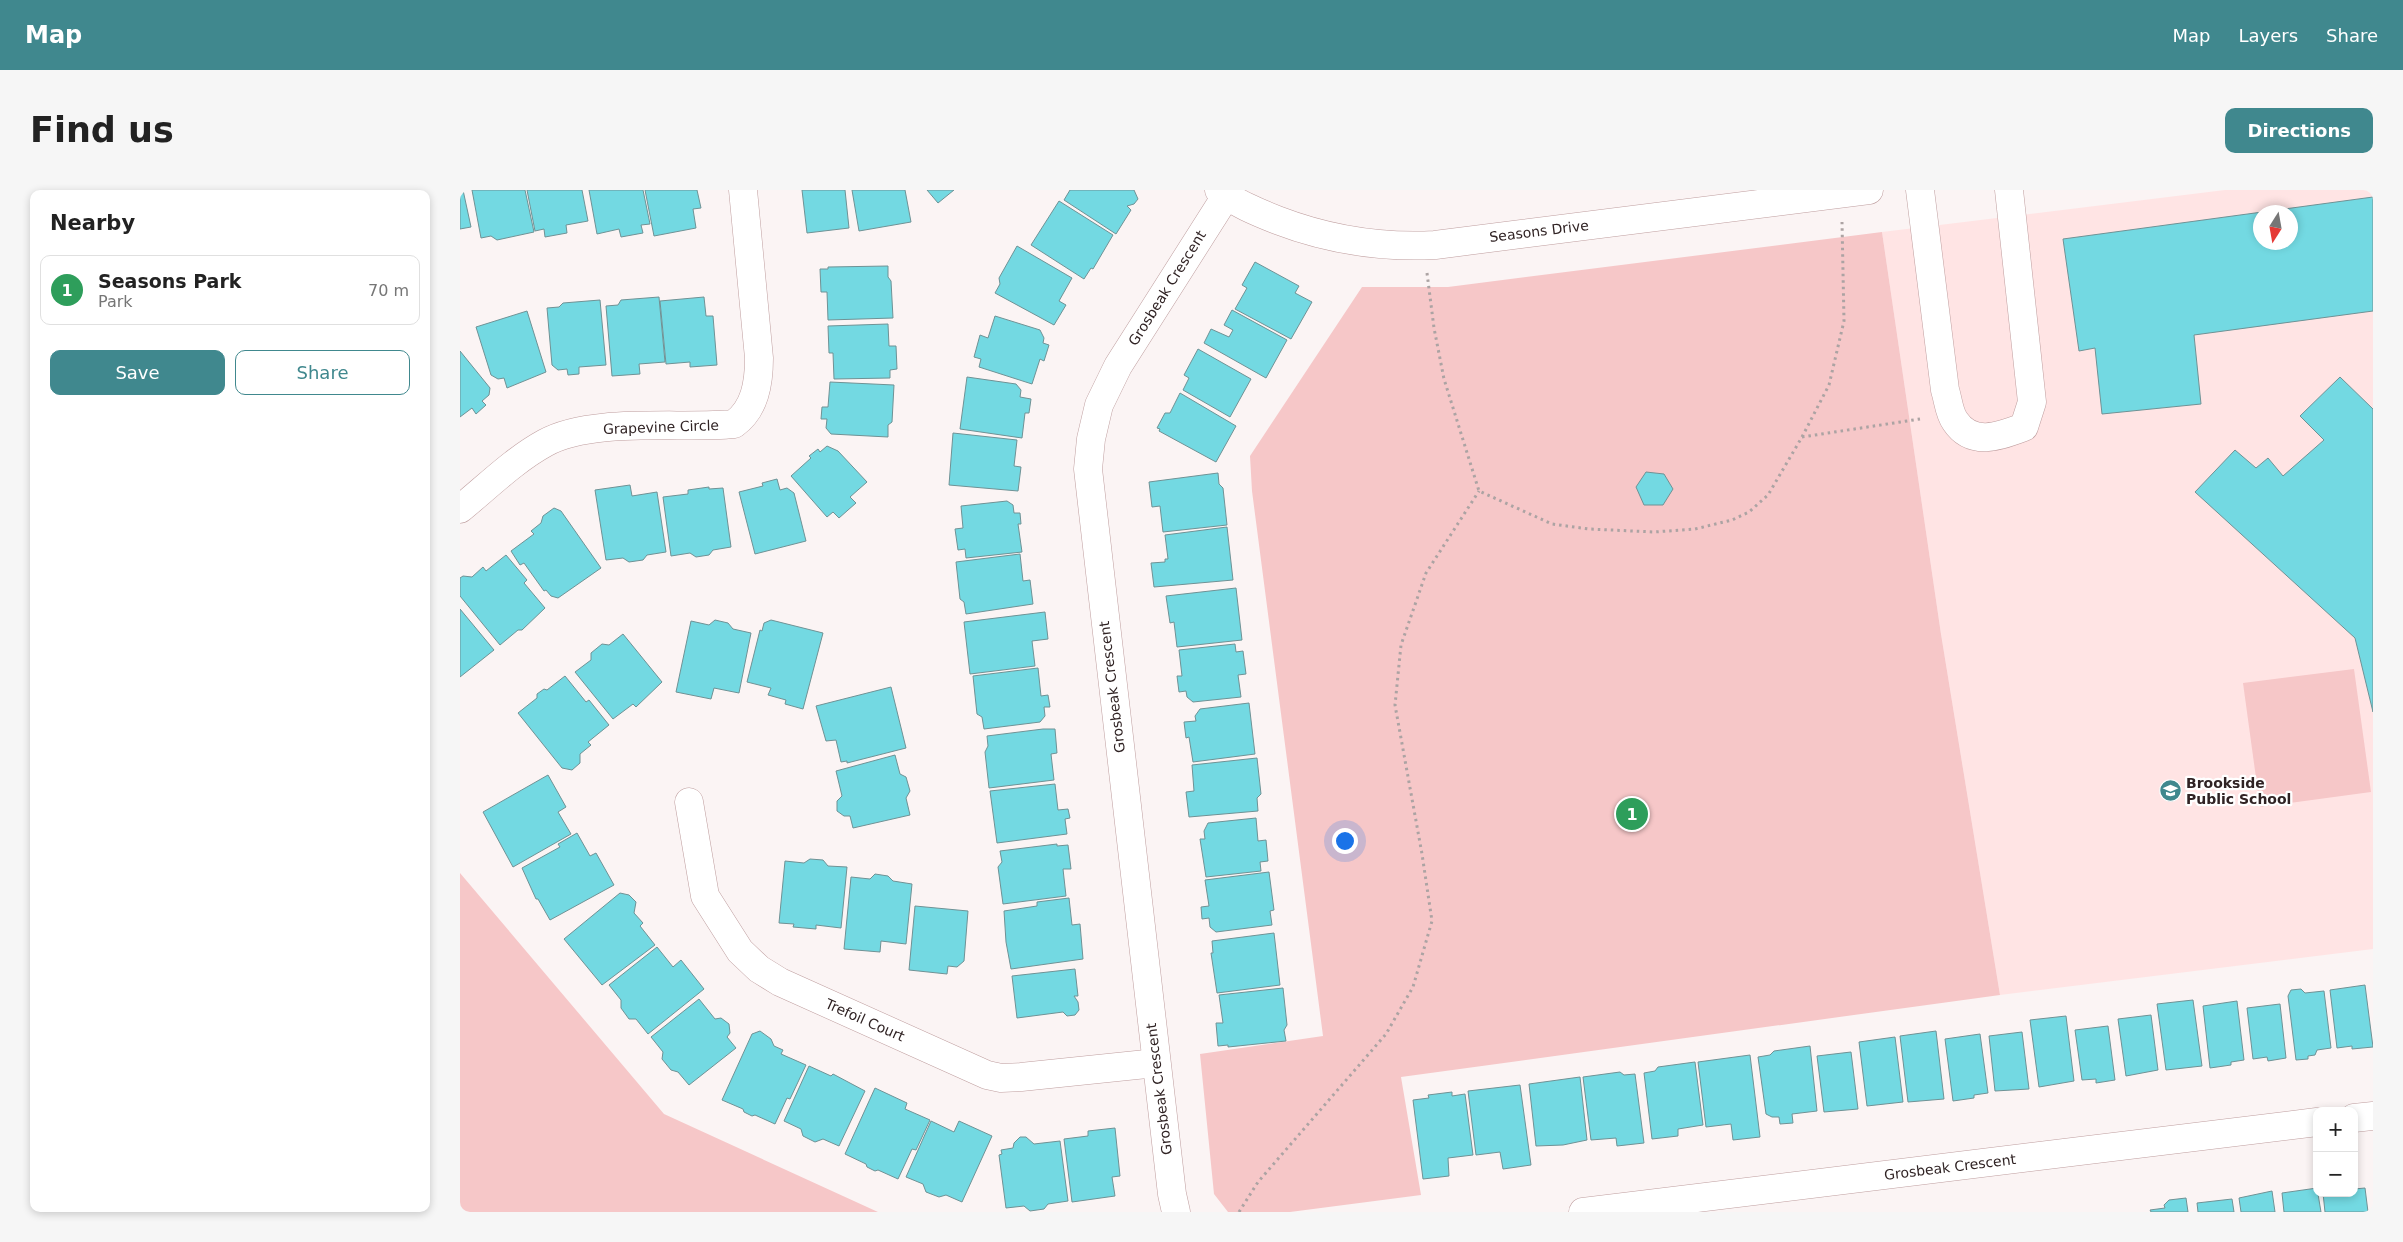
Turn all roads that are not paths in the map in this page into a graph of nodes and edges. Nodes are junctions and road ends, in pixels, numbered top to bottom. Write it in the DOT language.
graph roads {
  1 [pos="743,190"];
  2 [pos="1869,190"];
  3 [pos="1920,190"];
  4 [pos="2009,190"];
  5 [pos="1223,193"];
  6 [pos="460,509"];
  7 [pos="689,802"];
  8 [pos="1156,1063"];
  9 [pos="2373,1116"];
  10 [pos="2358,1118"];
  11 [pos="2313,1122"];
  12 [pos="1176,1212"];
  13 [pos="1583,1212"];
  1 -- 6 [label="street, Grapevine Circle"];
  2 -- 5 [label="street, Seasons Drive"];
  3 -- 4 [label="street"];
  5 -- 8 [label="street, Grosbeak Crescent"];
  7 -- 8 [label="street, Trefoil Court"];
  8 -- 12 [label="street, Grosbeak Crescent"];
  9 -- 10 [label="street"];
  11 -- 13 [label="street, Grosbeak Crescent"];
}
